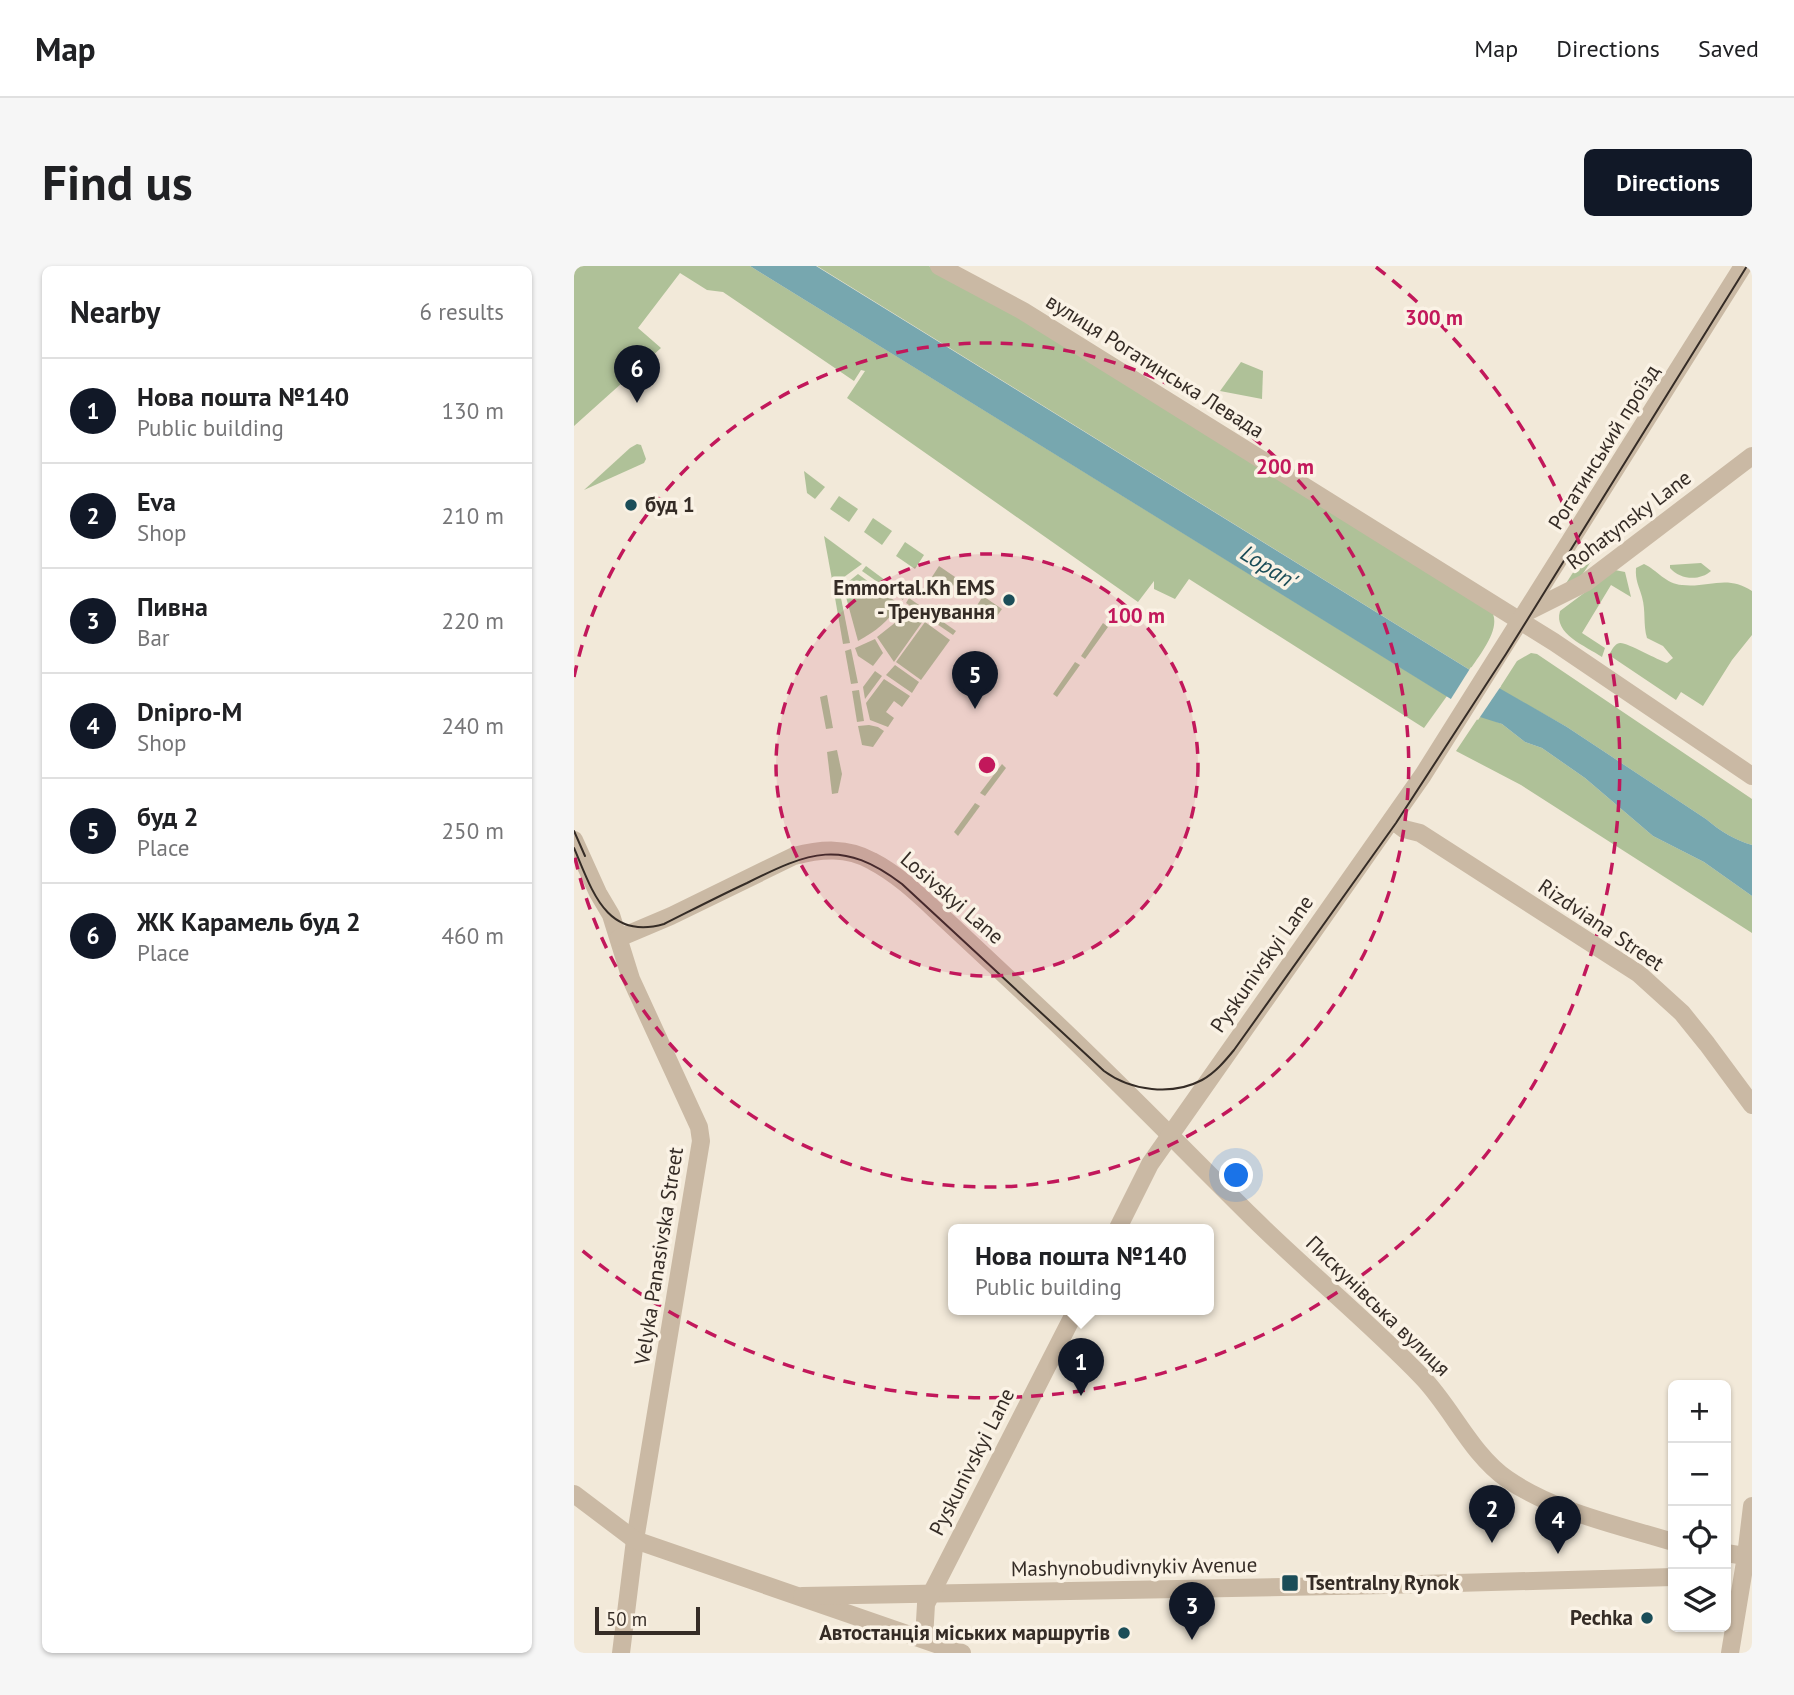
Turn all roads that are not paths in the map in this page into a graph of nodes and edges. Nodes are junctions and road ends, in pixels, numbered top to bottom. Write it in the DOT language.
graph roads {
  1 [pos="939,266"];
  2 [pos="1743,266"];
  3 [pos="1752,456"];
  4 [pos="1524,617"];
  5 [pos="1452,729"];
  6 [pos="1752,776"];
  7 [pos="1392,820"];
  8 [pos="574,839"];
  9 [pos="609,911"];
  10 [pos="652,923"];
  11 [pos="619,938"];
  12 [pos="1752,1105"];
  13 [pos="1172,1136"];
  14 [pos="1120,1224"];
  15 [pos="1073,1315"];
  16 [pos="574,1494"];
  17 [pos="1752,1506"];
  18 [pos="635,1539"];
  19 [pos="1668,1540"];
  20 [pos="1731,1554"];
  21 [pos="1749,1556"];
  22 [pos="1731,1564"];
  23 [pos="1668,1577"];
  24 [pos="931,1594"];
  25 [pos="802,1596"];
  26 [pos="924,1639"];
  27 [pos="621,1653"];
  28 [pos="962,1653"];
  29 [pos="1730,1653"];
  1 -- 4 [label="street, вулиця Рогатинська Левада"];
  2 -- 4 [label="street, Рогатинський проїзд"];
  3 -- 4 [label="street, Rohatynsky Lane"];
  4 -- 5 [label="street, Рогатинський проїзд"];
  4 -- 6 [label="street, вулиця Рогатинська Левада"];
  5 -- 7 [label="street, Pyskunivskyi Lane"];
  7 -- 12 [label="street, Rizdviana Street"];
  7 -- 13 [label="street, Pyskunivskyi Lane"];
  8 -- 9 [label="street, Velyka Panasivska Street"];
  9 -- 10 [label="street"];
  9 -- 11 [label="street, Velyka Panasivska Street"];
  10 -- 11 [label="street, Losivskyi Lane"];
  10 -- 13 [label="street, Losivskyi Lane"];
  11 -- 18 [label="street, Velyka Panasivska Street"];
  13 -- 14 [label="street, Pyskunivskyi Lane"];
  13 -- 19 [label="street, Пискунівська вулиця"];
  15 -- 24 [label="street, Pyskunivskyi Lane"];
  16 -- 18 [label="street"];
  17 -- 21 [label="street"];
  18 -- 25 [label="street"];
  18 -- 27 [label="street, Velyka Panasivska Street"];
  20 -- 21 [label="street"];
  21 -- 22 [label="street"];
  21 -- 29 [label="street"];
  23 -- 24 [label="street, Mashynobudivnykiv Avenue"];
  24 -- 25 [label="street, Mashynobudivnykiv Avenue"];
  24 -- 26 [label="street, Pyskunivskyi Lane"];
  25 -- 26 [label="street"];
  26 -- 28 [label="street"];
}
